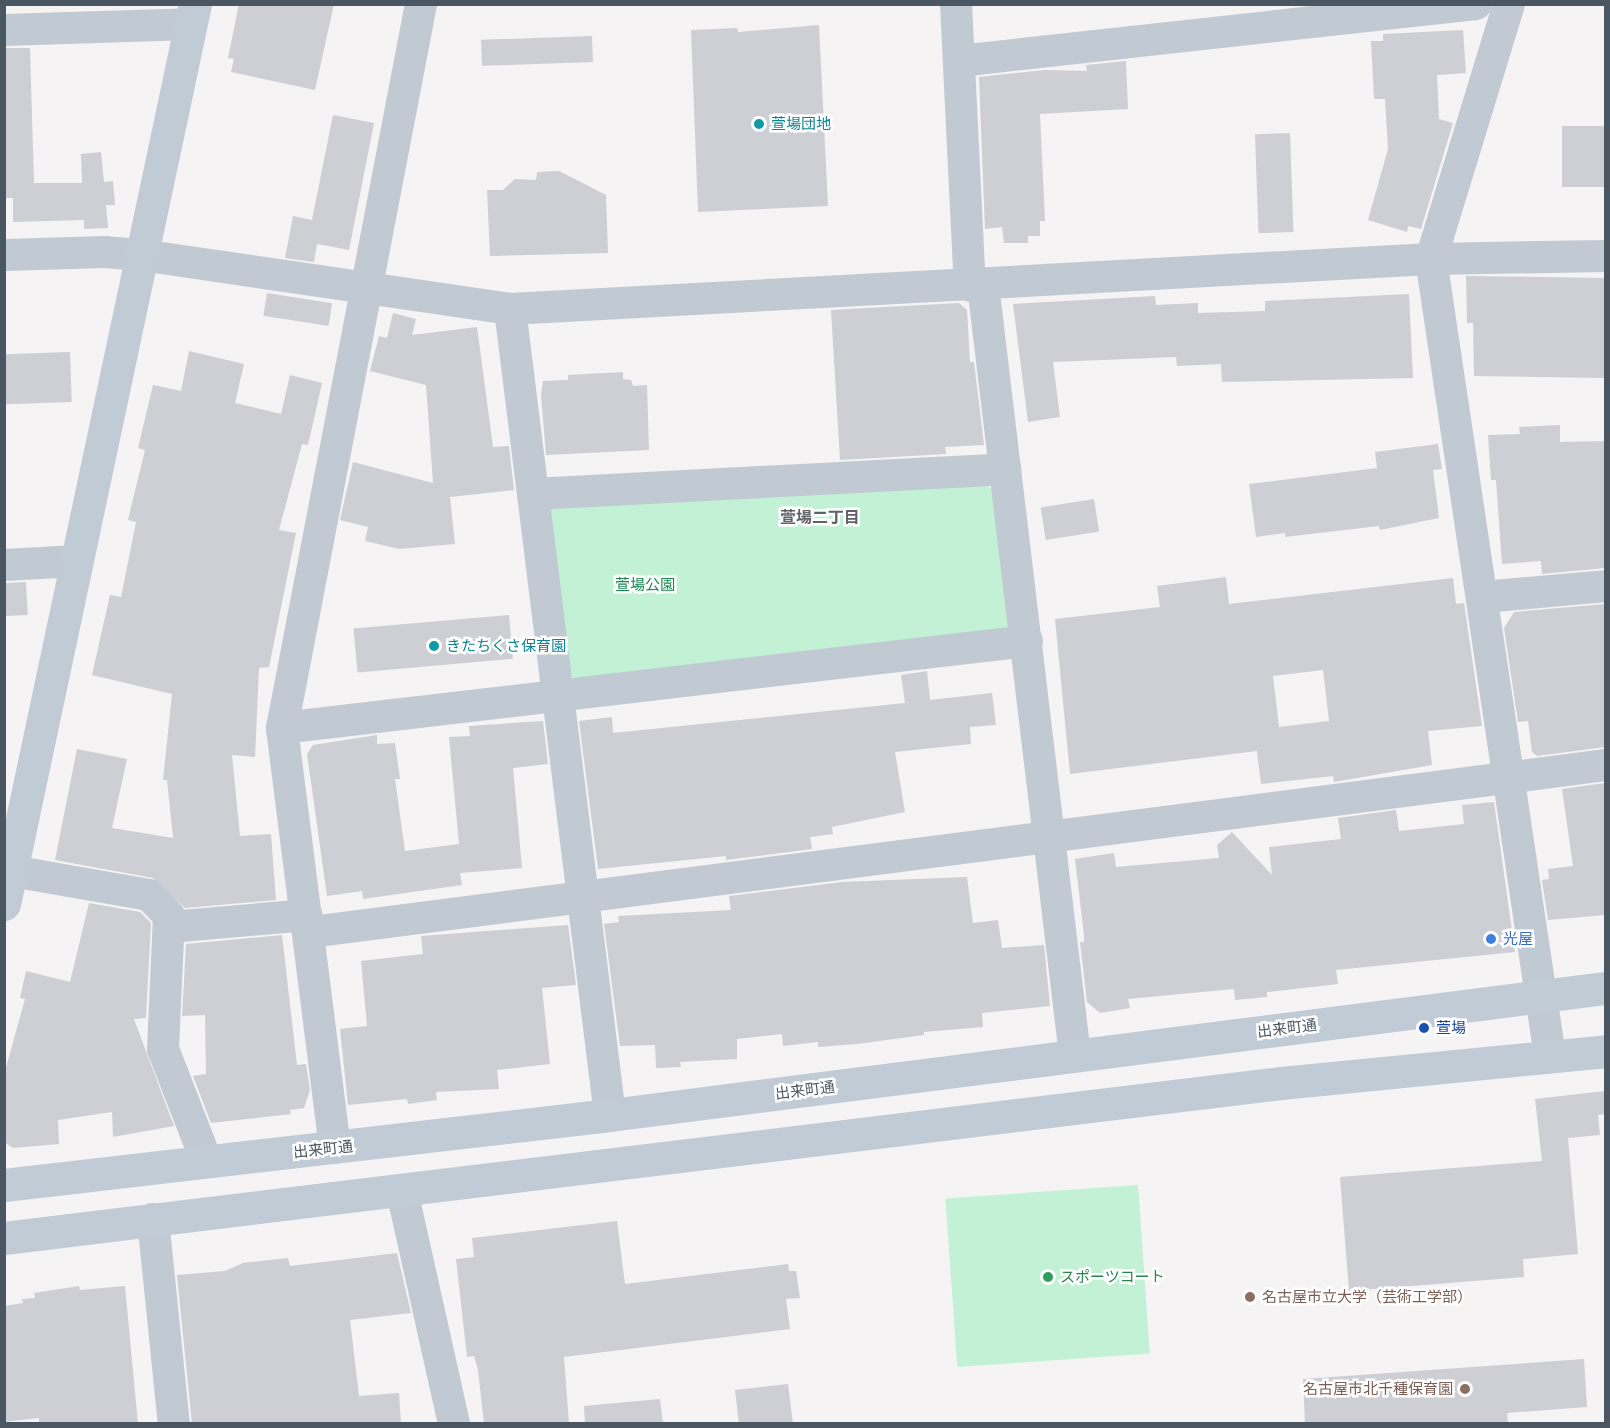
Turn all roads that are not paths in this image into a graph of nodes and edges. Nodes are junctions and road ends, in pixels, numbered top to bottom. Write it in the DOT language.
graph roads {
  1 [pos="421,4"];
  2 [pos="956,4"];
  3 [pos="1476,4"];
  4 [pos="1509,4"];
  5 [pos="193,14"];
  6 [pos="4,30"];
  7 [pos="959,61"];
  8 [pos="4,255"];
  9 [pos="141,255"];
  10 [pos="1605,255"];
  11 [pos="1431,259"];
  12 [pos="977,285"];
  13 [pos="367,289"];
  14 [pos="510,309"];
  15 [pos="1005,469"];
  16 [pos="533,494"];
  17 [pos="78,561"];
  18 [pos="4,564"];
  19 [pos="1605,586"];
  20 [pos="1482,597"];
  21 [pos="1027,641"];
  22 [pos="557,696"];
  23 [pos="282,728"];
  24 [pos="1605,765"];
  25 [pos="1507,779"];
  26 [pos="16,796"];
  27 [pos="1052,837"];
  28 [pos="12,871"];
  29 [pos="581,895"];
  30 [pos="4,904"];
  31 [pos="309,924"];
  32 [pos="170,927"];
  33 [pos="1605,988"];
  34 [pos="1544,996"];
  35 [pos="1605,1051"];
  36 [pos="1075,1055"];
  37 [pos="1550,1056"];
  38 [pos="610,1115"];
  39 [pos="335,1148"];
  40 [pos="206,1160"];
  41 [pos="4,1185"];
  42 [pos="402,1191"];
  43 [pos="153,1219"];
  44 [pos="4,1238"];
  45 [pos="174,1424"];
  46 [pos="454,1424"];
  1 -- 13 [label="street"];
  2 -- 7 [label="street"];
  3 -- 7 [label="street"];
  4 -- 11 [label="street"];
  5 -- 6 [label="street"];
  5 -- 9 [label="main road"];
  7 -- 12 [label="street"];
  8 -- 9 [label="street"];
  9 -- 13 [label="street"];
  9 -- 17 [label="main road"];
  10 -- 11 [label="street"];
  11 -- 12 [label="street"];
  11 -- 20 [label="street"];
  12 -- 14 [label="street"];
  12 -- 15 [label="street"];
  13 -- 14 [label="street"];
  13 -- 23 [label="street"];
  14 -- 16 [label="street"];
  15 -- 16 [label="street"];
  15 -- 21 [label="street"];
  16 -- 22 [label="street"];
  17 -- 18 [label="street"];
  17 -- 26 [label="main road"];
  19 -- 20 [label="street"];
  20 -- 25 [label="street"];
  21 -- 22 [label="street"];
  21 -- 27 [label="street"];
  22 -- 23 [label="street"];
  22 -- 29 [label="street"];
  23 -- 31 [label="street"];
  24 -- 25 [label="street"];
  25 -- 27 [label="street"];
  25 -- 34 [label="street"];
  26 -- 28 [label="main road"];
  27 -- 29 [label="street"];
  27 -- 36 [label="street"];
  28 -- 30 [label="main road"];
  28 -- 32 [label="street"];
  29 -- 31 [label="street"];
  29 -- 38 [label="street"];
  31 -- 32 [label="street"];
  31 -- 39 [label="street"];
  32 -- 40 [label="street"];
  33 -- 34 [label="main road, 出来町通"];
  34 -- 36 [label="main road, 出来町通"];
  34 -- 37 [label="street"];
  35 -- 37 [label="main road"];
  36 -- 38 [label="main road, 出来町通"];
  37 -- 42 [label="main road"];
  38 -- 39 [label="main road, 出来町通"];
  39 -- 40 [label="main road, 出来町通"];
  40 -- 41 [label="main road, 出来町通"];
  42 -- 43 [label="main road"];
  42 -- 46 [label="street"];
  43 -- 44 [label="main road"];
  43 -- 45 [label="street"];
}
